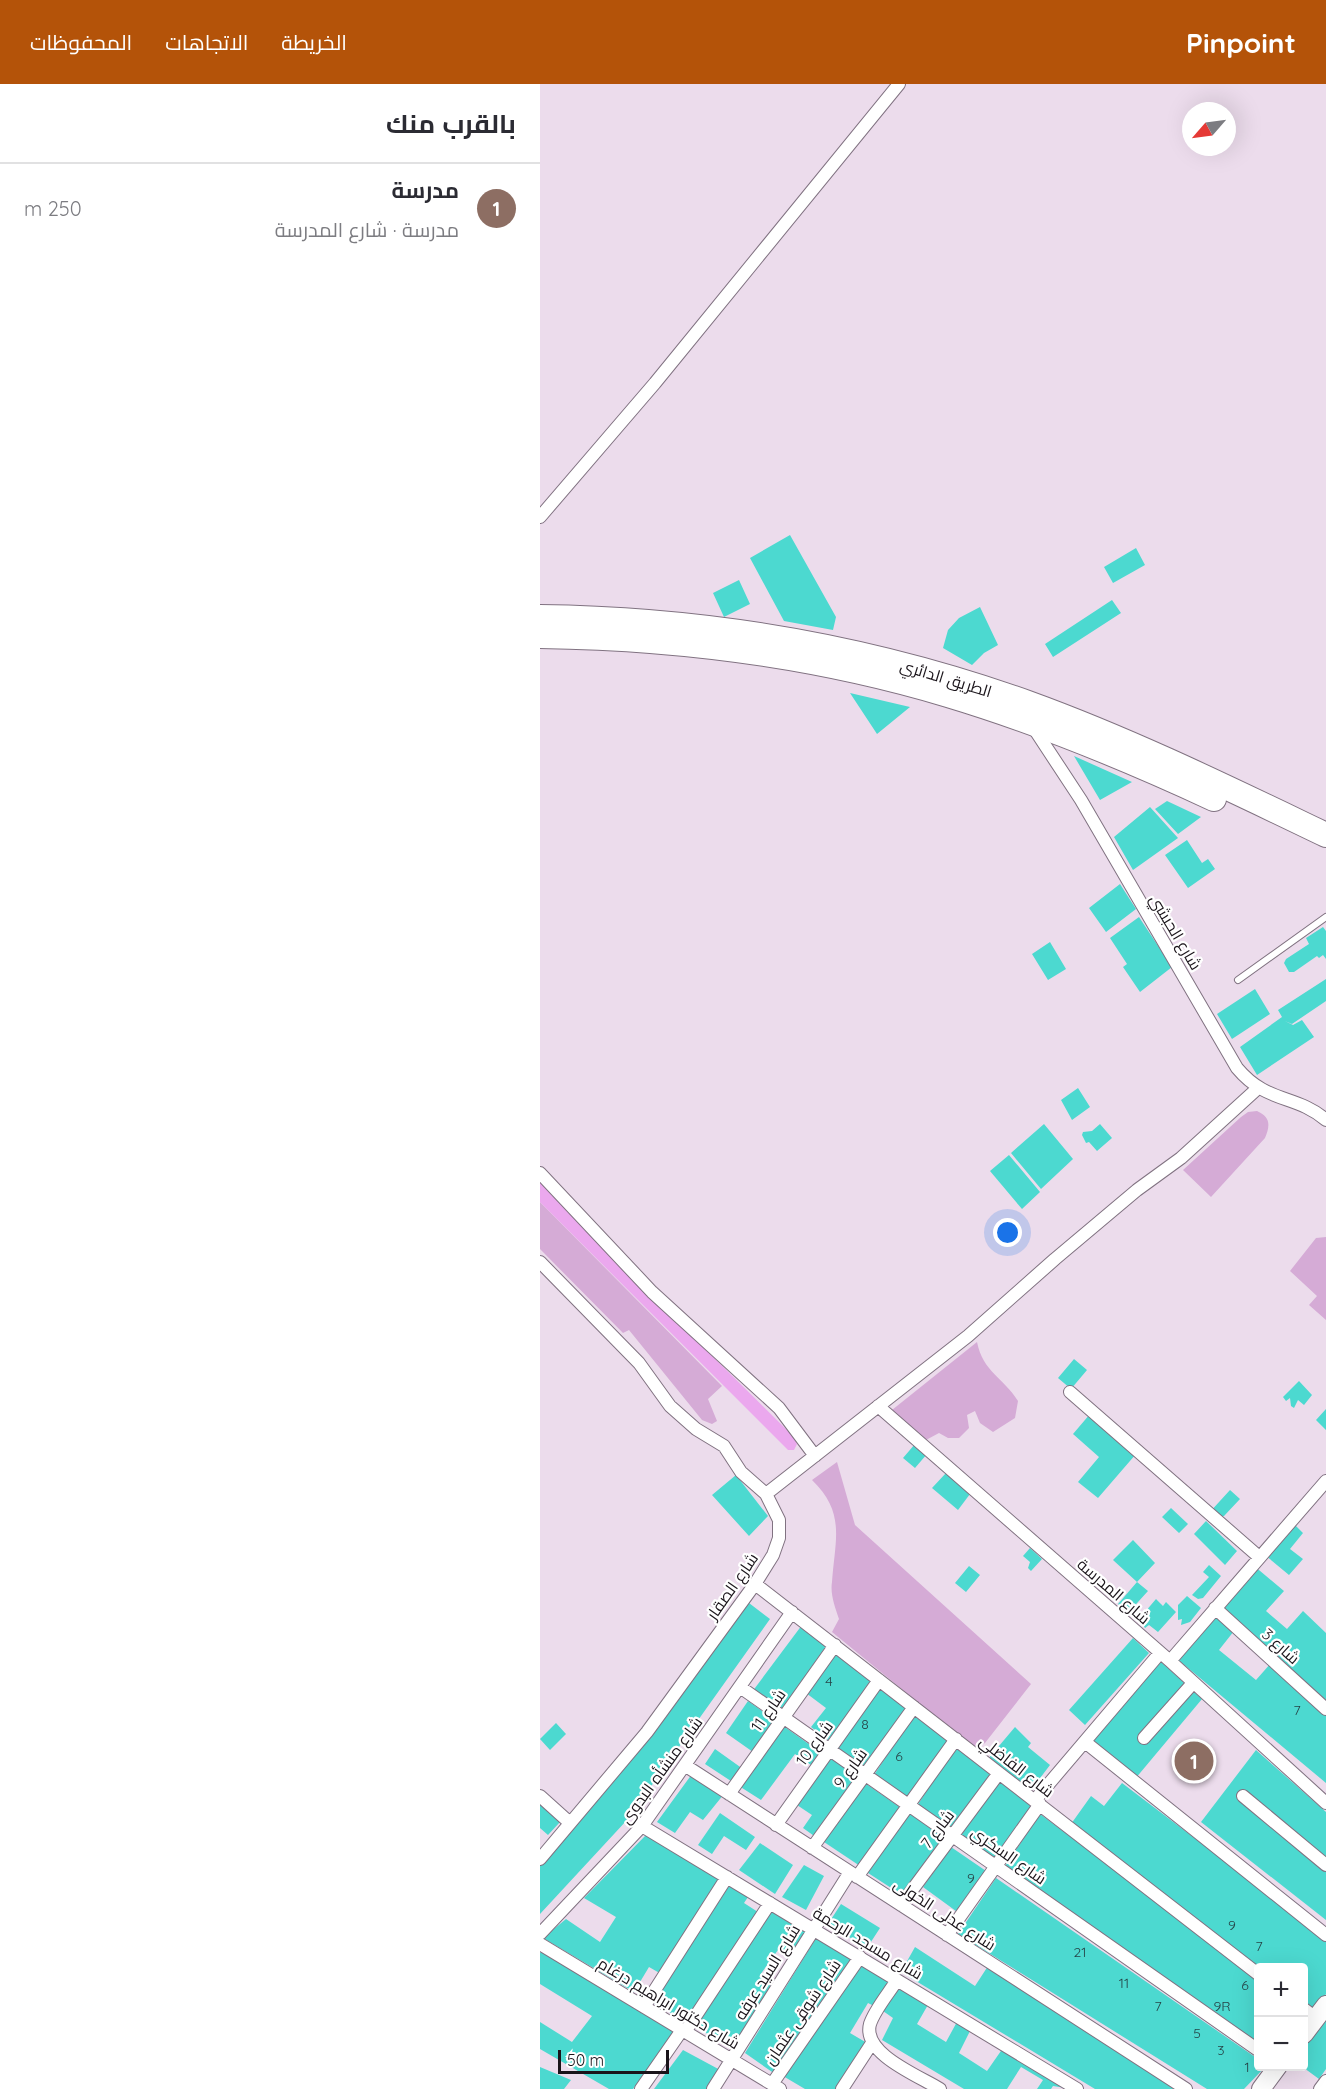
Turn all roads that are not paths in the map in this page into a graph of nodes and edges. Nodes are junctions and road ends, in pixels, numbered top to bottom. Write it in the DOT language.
graph roads {
  1 [pos="899,84"];
  2 [pos="540,517"];
  3 [pos="540,618"];
  4 [pos="540,636"];
  5 [pos="1030,723"];
  6 [pos="1326,835"];
  7 [pos="1326,852"];
  8 [pos="1326,917"];
  9 [pos="1238,980"];
  10 [pos="1258,1088"];
  11 [pos="1326,1120"];
  12 [pos="540,1173"];
  13 [pos="540,1262"];
  14 [pos="1070,1392"];
  15 [pos="878,1406"];
  16 [pos="815,1456"];
  17 [pos="1326,1481"];
  18 [pos="766,1494"];
  19 [pos="1258,1556"];
  20 [pos="755,1584"];
  21 [pos="1215,1608"];
  22 [pos="792,1612"];
  23 [pos="835,1646"];
  24 [pos="1165,1657"];
  25 [pos="879,1680"];
  26 [pos="1193,1683"];
  27 [pos="740,1687"];
  28 [pos="914,1707"];
  29 [pos="1326,1709"];
  30 [pos="784,1718"];
  31 [pos="1144,1738"];
  32 [pos="956,1739"];
  33 [pos="1085,1742"];
  34 [pos="829,1750"];
  35 [pos="686,1766"];
  36 [pos="999,1773"];
  37 [pos="865,1775"];
  38 [pos="729,1794"];
  39 [pos="540,1796"];
  40 [pos="1244,1796"];
  41 [pos="1037,1802"];
  42 [pos="1326,1803"];
  43 [pos="908,1805"];
  44 [pos="570,1823"];
  45 [pos="776,1824"];
  46 [pos="642,1826"];
  47 [pos="952,1836"];
  48 [pos="812,1848"];
  49 [pos="540,1858"];
  50 [pos="1326,1865"];
  51 [pos="996,1867"];
  52 [pos="853,1874"];
  53 [pos="727,1877"];
  54 [pos="770,1903"];
  55 [pos="901,1905"];
  56 [pos="814,1929"];
  57 [pos="540,1934"];
  58 [pos="947,1935"];
  59 [pos="1326,1935"];
  60 [pos="540,1944"];
  61 [pos="860,1957"];
  62 [pos="1254,1971"];
  63 [pos="897,1980"];
  64 [pos="644,2007"];
  65 [pos="1315,2010"];
  66 [pos="1308,2025"];
  67 [pos="684,2031"];
  68 [pos="872,2043"];
  69 [pos="1254,2047"];
  70 [pos="732,2060"];
  71 [pos="1275,2071"];
  72 [pos="1326,2081"];
  73 [pos="776,2087"];
  74 [pos="641,2089"];
  75 [pos="713,2089"];
  76 [pos="842,2089"];
  77 [pos="940,2089"];
  78 [pos="1077,2089"];
  79 [pos="1186,2089"];
  80 [pos="1261,2089"];
  81 [pos="1320,2089"];
  1 -- 2 [label="street"];
  3 -- 6 [label="highway, الطريق الدائري"];
  4 -- 5 [label="highway, الطريق الدائري"];
  5 -- 7 [label="highway, الطريق الدائري"];
  5 -- 10 [label="street, شارع الحبشي"];
  8 -- 9 [label="lane"];
  10 -- 11 [label="street, شارع الحبشي"];
  10 -- 15 [label="street"];
  12 -- 16 [label="street"];
  13 -- 18 [label="street, شارع الصقار"];
  14 -- 19 [label="street"];
  15 -- 16 [label="street"];
  15 -- 24 [label="street, شارع المدرسة"];
  16 -- 18 [label="street"];
  17 -- 19 [label="street"];
  18 -- 20 [label="street, شارع الصقار"];
  19 -- 21 [label="street"];
  20 -- 22 [label="street, شارع الفاضلي"];
  20 -- 44 [label="street, شارع الصقار"];
  21 -- 24 [label="street"];
  21 -- 29 [label="street, شارع 3"];
  22 -- 23 [label="street, شارع الفاضلي"];
  22 -- 27 [label="street, شارع منشأه البدوى"];
  23 -- 25 [label="street, شارع الفاضلي"];
  23 -- 30 [label="street, شارع 11"];
  24 -- 26 [label="street, شارع المدرسة"];
  24 -- 33 [label="street"];
  25 -- 28 [label="street, شارع الفاضلي"];
  25 -- 34 [label="street, شارع 10"];
  26 -- 31 [label="street"];
  26 -- 42 [label="street, شارع المدرسة"];
  27 -- 30 [label="street, شارع السكري"];
  27 -- 35 [label="street, شارع منشأه البدوى"];
  28 -- 32 [label="street, شارع الفاضلي"];
  28 -- 37 [label="street, شارع 9"];
  30 -- 34 [label="street, شارع السكري"];
  30 -- 38 [label="street, شارع 11"];
  32 -- 36 [label="street, شارع الفاضلي"];
  32 -- 43 [label="street, شارع السيد عرفه"];
  33 -- 41 [label="street"];
  33 -- 59 [label="street"];
  34 -- 37 [label="street, شارع السكري"];
  34 -- 45 [label="street, شارع 10"];
  35 -- 38 [label="street, شارع عدلى الخولى"];
  35 -- 46 [label="street, شارع منشأه البدوى"];
  36 -- 41 [label="street, شارع الفاضلي"];
  36 -- 47 [label="street, شارع 7"];
  37 -- 43 [label="street, شارع السكري"];
  37 -- 48 [label="street, شارع 9"];
  38 -- 45 [label="street, شارع عدلى الخولى"];
  39 -- 44 [label="street"];
  40 -- 50 [label="street"];
  41 -- 51 [label="street"];
  41 -- 62 [label="street, شارع الفاضلي"];
  43 -- 47 [label="street, شارع السكري"];
  43 -- 52 [label="street, شارع السيد عرفه"];
  44 -- 49 [label="street, شارع الصقار"];
  45 -- 48 [label="street, شارع عدلى الخولى"];
  46 -- 53 [label="street, شارع مسجد الرحمة"];
  46 -- 57 [label="street, شارع منشأه البدوى"];
  47 -- 51 [label="street, شارع السكري"];
  47 -- 55 [label="street, شارع 7"];
  48 -- 52 [label="street, شارع عدلى الخولى"];
  51 -- 58 [label="street"];
  51 -- 69 [label="street, شارع السكري"];
  52 -- 55 [label="street, شارع عدلى الخولى"];
  52 -- 56 [label="street, شارع السيد عرفه"];
  53 -- 54 [label="street, شارع مسجد الرحمة"];
  53 -- 64 [label="street"];
  54 -- 56 [label="street, شارع مسجد الرحمة"];
  54 -- 67 [label="street"];
  55 -- 58 [label="street, شارع عدلى الخولى"];
  56 -- 61 [label="street, شارع مسجد الرحمة"];
  56 -- 70 [label="street, شارع السيد عرفه"];
  58 -- 79 [label="street, شارع عدلى الخولى"];
  60 -- 64 [label="street, شارع دكتور ابراهيم درغام"];
  61 -- 63 [label="street, شارع مسجد الرحمة"];
  61 -- 73 [label="street, شارع شوقى عثمان"];
  63 -- 68 [label="street"];
  63 -- 78 [label="street, شارع مسجد الرحمة"];
  64 -- 67 [label="street, شارع دكتور ابراهيم درغام"];
  65 -- 66 [label="street"];
  67 -- 70 [label="street, شارع دكتور ابراهيم درغام"];
  67 -- 74 [label="street"];
  68 -- 76 [label="street"];
  68 -- 77 [label="street"];
  70 -- 73 [label="street, شارع دكتور ابراهيم درغام"];
  70 -- 75 [label="street, شارع السيد عرفه"];
  71 -- 80 [label="street"];
  72 -- 81 [label="street"];
}
